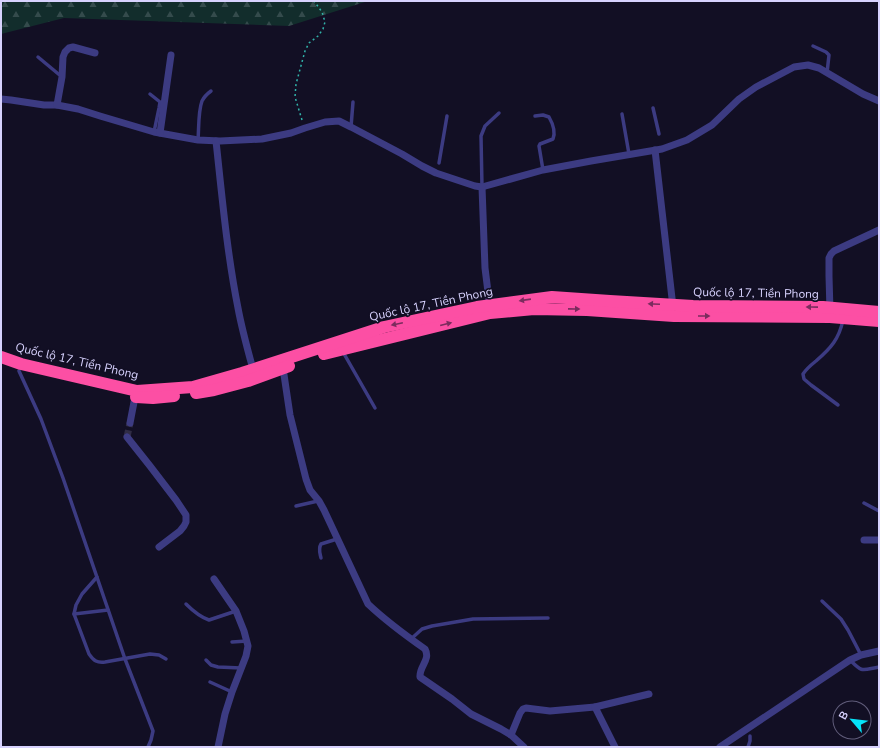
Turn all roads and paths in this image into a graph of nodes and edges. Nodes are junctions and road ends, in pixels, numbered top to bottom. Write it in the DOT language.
graph roads {
  1 [pos="314,1"];
  2 [pos="813,46"];
  3 [pos="95,53"];
  4 [pos="171,55"];
  5 [pos="38,57"];
  6 [pos="827,72"];
  7 [pos="62,77"];
  8 [pos="211,91"];
  9 [pos="150,94"];
  10 [pos="1,99"];
  11 [pos="879,101"];
  12 [pos="352,102"];
  13 [pos="57,105"];
  14 [pos="653,108"];
  15 [pos="499,113"];
  16 [pos="622,114"];
  17 [pos="447,116"];
  18 [pos="535,116"];
  19 [pos="351,126"];
  20 [pos="304,128"];
  21 [pos="157,132"];
  22 [pos="659,134"];
  23 [pos="198,140"];
  24 [pos="216,141"];
  25 [pos="660,148"];
  26 [pos="628,154"];
  27 [pos="439,163"];
  28 [pos="543,170"];
  29 [pos="482,187"];
  30 [pos="879,230"];
  31 [pos="490,309"];
  32 [pos="674,311"];
  33 [pos="830,312"];
  34 [pos="879,312"];
  35 [pos="844,318"];
  36 [pos="879,321"];
  37 [pos="341,350"];
  38 [pos="1,357"];
  39 [pos="1,365"];
  40 [pos="283,368"];
  41 [pos="19,371"];
  42 [pos="254,374"];
  43 [pos="135,397"];
  44 [pos="838,405"];
  45 [pos="375,408"];
  46 [pos="130,423"];
  47 [pos="127,437"];
  48 [pos="319,501"];
  49 [pos="864,503"];
  50 [pos="296,506"];
  51 [pos="879,511"];
  52 [pos="337,538"];
  53 [pos="864,540"];
  54 [pos="879,540"];
  55 [pos="159,547"];
  56 [pos="321,558"];
  57 [pos="97,577"];
  58 [pos="214,579"];
  59 [pos="822,601"];
  60 [pos="186,604"];
  61 [pos="108,610"];
  62 [pos="236,611"];
  63 [pos="74,614"];
  64 [pos="548,618"];
  65 [pos="411,640"];
  66 [pos="247,641"];
  67 [pos="232,642"];
  68 [pos="879,651"];
  69 [pos="861,655"];
  70 [pos="125,659"];
  71 [pos="166,659"];
  72 [pos="206,660"];
  73 [pos="850,660"];
  74 [pos="879,667"];
  75 [pos="241,668"];
  76 [pos="210,682"];
  77 [pos="232,692"];
  78 [pos="649,694"];
  79 [pos="595,707"];
  80 [pos="748,733"];
  81 [pos="511,735"];
  82 [pos="148,747"];
  83 [pos="218,747"];
  84 [pos="524,747"];
  85 [pos="615,747"];
  86 [pos="720,747"];
  87 [pos="748,747"];
  1 -- 20 [label="path"];
  2 -- 6 [label="lane"];
  3 -- 7 [label="street"];
  4 -- 21 [label="street"];
  5 -- 7 [label="lane"];
  6 -- 11 [label="street"];
  6 -- 25 [label="street"];
  7 -- 13 [label="street"];
  8 -- 23 [label="lane"];
  9 -- 21 [label="lane"];
  10 -- 13 [label="street"];
  12 -- 19 [label="lane"];
  13 -- 21 [label="street"];
  14 -- 22 [label="lane"];
  15 -- 29 [label="lane"];
  16 -- 26 [label="lane"];
  17 -- 27 [label="lane"];
  18 -- 28 [label="lane"];
  19 -- 20 [label="street"];
  19 -- 29 [label="street"];
  20 -- 24 [label="street"];
  21 -- 23 [label="street"];
  23 -- 24 [label="street"];
  24 -- 42 [label="street"];
  25 -- 26 [label="street"];
  25 -- 32 [label="street"];
  26 -- 28 [label="street"];
  28 -- 29 [label="street"];
  29 -- 31 [label="street"];
  30 -- 33 [label="street"];
  31 -- 32 [label="highway, Quốc lộ 17, Tiền Phong"];
  37 -- 31 [label="highway, Quốc lộ 17, Tiền Phong, one-way"];
  31 -- 42 [label="highway, Quốc lộ 17, Tiền Phong, one-way"];
  32 -- 33 [label="highway, Quốc lộ 17, Tiền Phong"];
  33 -- 34 [label="highway, Quốc lộ 17, Tiền Phong"];
  33 -- 35 [label="highway, Quốc lộ 17, Tiền Phong"];
  35 -- 36 [label="highway, Quốc lộ 17, Tiền Phong"];
  35 -- 44 [label="lane"];
  37 -- 40 [label="highway, Quốc lộ 17, Tiền Phong"];
  37 -- 45 [label="lane"];
  38 -- 42 [label="highway, Quốc lộ 17, Tiền Phong"];
  39 -- 41 [label="highway, Quốc lộ 17, Tiền Phong"];
  40 -- 42 [label="highway, Quốc lộ 17, Tiền Phong"];
  40 -- 48 [label="street"];
  41 -- 43 [label="highway, Quốc lộ 17, Tiền Phong"];
  41 -- 57 [label="lane"];
  42 -- 43 [label="highway, Quốc lộ 17, Tiền Phong"];
  43 -- 46 [label="street"];
  47 -- 55 [label="street"];
  48 -- 50 [label="lane"];
  48 -- 52 [label="street"];
  49 -- 51 [label="lane"];
  52 -- 56 [label="lane"];
  52 -- 65 [label="street"];
  53 -- 54 [label="street"];
  57 -- 61 [label="lane"];
  57 -- 63 [label="lane"];
  58 -- 62 [label="street"];
  59 -- 69 [label="lane"];
  60 -- 62 [label="lane"];
  61 -- 63 [label="lane"];
  61 -- 70 [label="lane"];
  62 -- 66 [label="street"];
  63 -- 70 [label="lane"];
  64 -- 65 [label="lane"];
  65 -- 81 [label="street"];
  66 -- 67 [label="lane"];
  66 -- 75 [label="street"];
  68 -- 69 [label="street"];
  69 -- 73 [label="street"];
  70 -- 71 [label="lane"];
  70 -- 82 [label="lane"];
  72 -- 75 [label="lane"];
  73 -- 74 [label="lane"];
  73 -- 80 [label="street"];
  75 -- 77 [label="street"];
  76 -- 77 [label="lane"];
  77 -- 83 [label="street"];
  78 -- 79 [label="street"];
  79 -- 81 [label="street"];
  79 -- 85 [label="street"];
  80 -- 86 [label="street"];
  80 -- 87 [label="lane"];
  81 -- 84 [label="street"];
}
